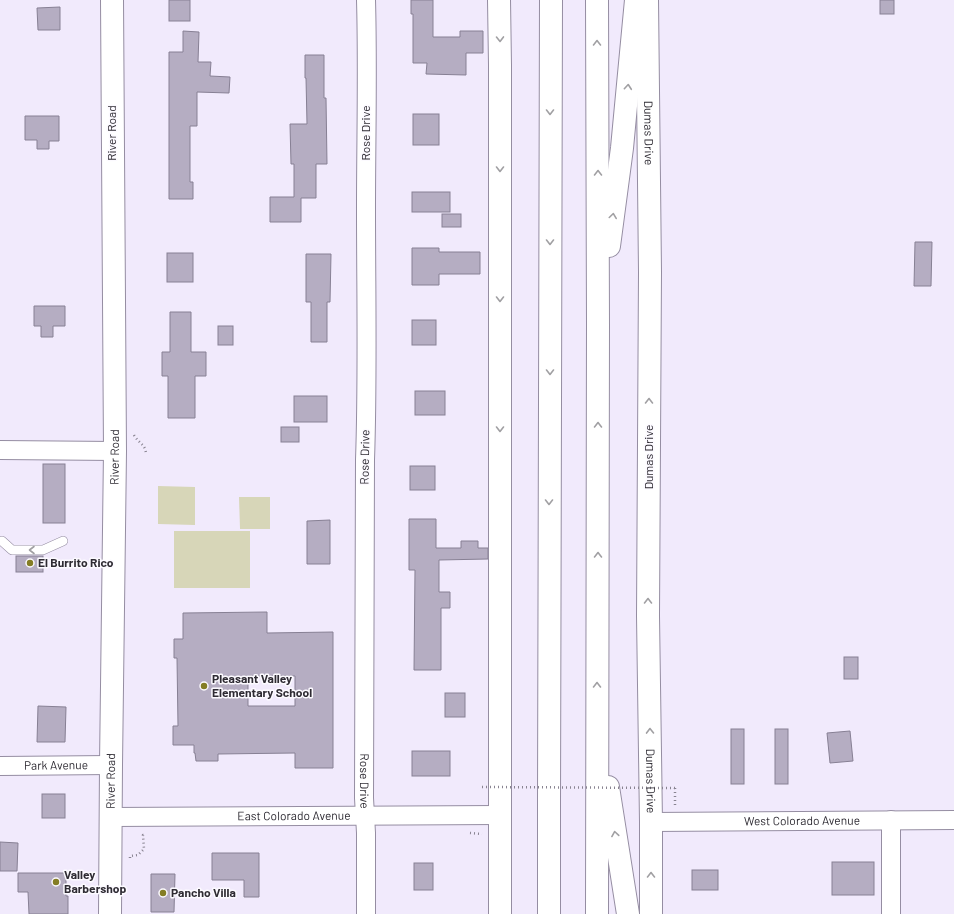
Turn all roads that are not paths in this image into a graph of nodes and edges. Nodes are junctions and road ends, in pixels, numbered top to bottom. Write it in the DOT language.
graph roads {
  1 [pos="112,0"];
  2 [pos="366,0"];
  3 [pos="499,0"];
  4 [pos="539,0"];
  5 [pos="551,0"];
  6 [pos="597,0"];
  7 [pos="636,0"];
  8 [pos="647,0"];
  9 [pos="550,73"];
  10 [pos="598,324"];
  11 [pos="0,450"];
  12 [pos="115,451"];
  13 [pos="2,541"];
  14 [pos="63,541"];
  15 [pos="597,724"];
  16 [pos="111,765"];
  17 [pos="0,766"];
  18 [pos="548,802"];
  19 [pos="500,815"];
  20 [pos="365,816"];
  21 [pos="111,817"];
  22 [pos="891,820"];
  23 [pos="954,820"];
  24 [pos="651,822"];
  25 [pos="110,914"];
  26 [pos="366,914"];
  27 [pos="500,914"];
  28 [pos="540,914"];
  29 [pos="549,914"];
  30 [pos="597,914"];
  31 [pos="628,914"];
  32 [pos="651,914"];
  33 [pos="891,914"];
  1 -- 12 [label="main road, River Road"];
  2 -- 20 [label="street, Rose Drive"];
  3 -- 19 [label="main road, one-way"];
  4 -- 9 [label="main road"];
  5 -- 9 [label="main road"];
  10 -- 6 [label="main road, one-way"];
  10 -- 7 [label="main road, one-way"];
  24 -- 8 [label="main road, Dumas Drive, one-way"];
  9 -- 18 [label="main road, one-way"];
  15 -- 10 [label="main road, one-way"];
  11 -- 12 [label="street"];
  12 -- 16 [label="main road, River Road"];
  14 -- 13 [label="lane, one-way"];
  15 -- 30 [label="main road"];
  31 -- 15 [label="main road, one-way"];
  16 -- 17 [label="street, Park Avenue"];
  16 -- 21 [label="main road, River Road"];
  18 -- 28 [label="main road"];
  18 -- 29 [label="main road"];
  19 -- 20 [label="street, East Colorado Avenue"];
  19 -- 27 [label="main road"];
  20 -- 21 [label="street, East Colorado Avenue"];
  20 -- 26 [label="street, Rose Drive"];
  21 -- 25 [label="main road, River Road"];
  22 -- 23 [label="street, West Colorado Avenue"];
  22 -- 24 [label="street, West Colorado Avenue"];
  22 -- 33 [label="street"];
  32 -- 24 [label="main road, Dumas Drive, one-way"];
}
